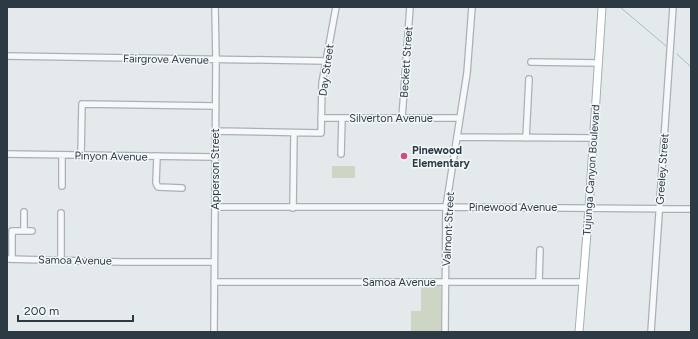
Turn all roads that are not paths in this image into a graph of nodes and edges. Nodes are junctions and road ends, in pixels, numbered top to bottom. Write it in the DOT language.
graph roads {
  1 [pos="215,7"];
  2 [pos="336,7"];
  3 [pos="410,7"];
  4 [pos="472,7"];
  5 [pos="602,7"];
  6 [pos="673,7"];
  7 [pos="7,56"];
  8 [pos="216,60"];
  9 [pos="326,61"];
  10 [pos="531,62"];
  11 [pos="598,62"];
  12 [pos="529,79"];
  13 [pos="215,106"];
  14 [pos="321,118"];
  15 [pos="342,118"];
  16 [pos="402,118"];
  17 [pos="460,118"];
  18 [pos="215,131"];
  19 [pos="294,133"];
  20 [pos="457,137"];
  21 [pos="526,138"];
  22 [pos="593,138"];
  23 [pos="7,154"];
  24 [pos="62,154"];
  25 [pos="341,154"];
  26 [pos="81,155"];
  27 [pos="157,156"];
  28 [pos="214,157"];
  29 [pos="62,186"];
  30 [pos="182,188"];
  31 [pos="215,207"];
  32 [pos="446,207"];
  33 [pos="293,208"];
  34 [pos="589,208"];
  35 [pos="659,209"];
  36 [pos="691,209"];
  37 [pos="24,212"];
  38 [pos="61,213"];
  39 [pos="24,231"];
  40 [pos="32,231"];
  41 [pos="540,250"];
  42 [pos="9,259"];
  43 [pos="61,260"];
  44 [pos="214,262"];
  45 [pos="214,282"];
  46 [pos="446,282"];
  47 [pos="539,282"];
  48 [pos="583,282"];
  49 [pos="214,332"];
  50 [pos="445,332"];
  51 [pos="579,332"];
  52 [pos="650,332"];
  1 -- 8 [label="street, Apperson Street"];
  2 -- 9 [label="street, Day Street"];
  3 -- 16 [label="street, Beckett Street"];
  4 -- 17 [label="street, Valmont Street"];
  5 -- 11 [label="main road, Tujunga Canyon Boulevard"];
  6 -- 35 [label="street, Greeley Street"];
  7 -- 8 [label="street, Fairgrove Avenue"];
  8 -- 9 [label="street, Fairgrove Avenue"];
  8 -- 13 [label="street, Apperson Street"];
  9 -- 14 [label="street, Day Street"];
  10 -- 11 [label="street"];
  11 -- 22 [label="main road, Tujunga Canyon Boulevard"];
  12 -- 21 [label="street"];
  13 -- 18 [label="street, Apperson Street"];
  13 -- 26 [label="street"];
  14 -- 15 [label="street, Silverton Avenue"];
  14 -- 19 [label="street, Day Street"];
  15 -- 16 [label="street, Silverton Avenue"];
  15 -- 25 [label="street"];
  16 -- 17 [label="street, Silverton Avenue"];
  17 -- 20 [label="street, Valmont Street"];
  18 -- 19 [label="street"];
  18 -- 28 [label="street, Apperson Street"];
  19 -- 33 [label="street"];
  20 -- 21 [label="street"];
  20 -- 32 [label="street, Valmont Street"];
  21 -- 22 [label="street"];
  22 -- 34 [label="main road, Tujunga Canyon Boulevard"];
  23 -- 24 [label="street, Pinyon Avenue"];
  24 -- 26 [label="street, Pinyon Avenue"];
  24 -- 29 [label="street"];
  26 -- 27 [label="street, Pinyon Avenue"];
  27 -- 28 [label="street, Pinyon Avenue"];
  27 -- 30 [label="street"];
  28 -- 31 [label="street, Apperson Street"];
  31 -- 33 [label="street, Pinewood Avenue"];
  31 -- 44 [label="street, Apperson Street"];
  32 -- 33 [label="street, Pinewood Avenue"];
  32 -- 34 [label="street, Pinewood Avenue"];
  32 -- 46 [label="street, Valmont Street"];
  34 -- 35 [label="street, Pinewood Avenue"];
  34 -- 48 [label="main road, Tujunga Canyon Boulevard"];
  35 -- 36 [label="street, Pinewood Avenue"];
  35 -- 52 [label="street, Greeley Street"];
  37 -- 39 [label="street"];
  38 -- 43 [label="street"];
  39 -- 40 [label="street"];
  39 -- 42 [label="street"];
  41 -- 47 [label="street"];
  42 -- 43 [label="street, Samoa Avenue"];
  43 -- 44 [label="street, Samoa Avenue"];
  44 -- 45 [label="street, Apperson Street"];
  45 -- 46 [label="street, Samoa Avenue"];
  45 -- 49 [label="street, Apperson Street"];
  46 -- 47 [label="street, Samoa Avenue"];
  46 -- 50 [label="street, Valmont Street"];
  47 -- 48 [label="street, Samoa Avenue"];
  48 -- 51 [label="main road, Tujunga Canyon Boulevard"];
}
